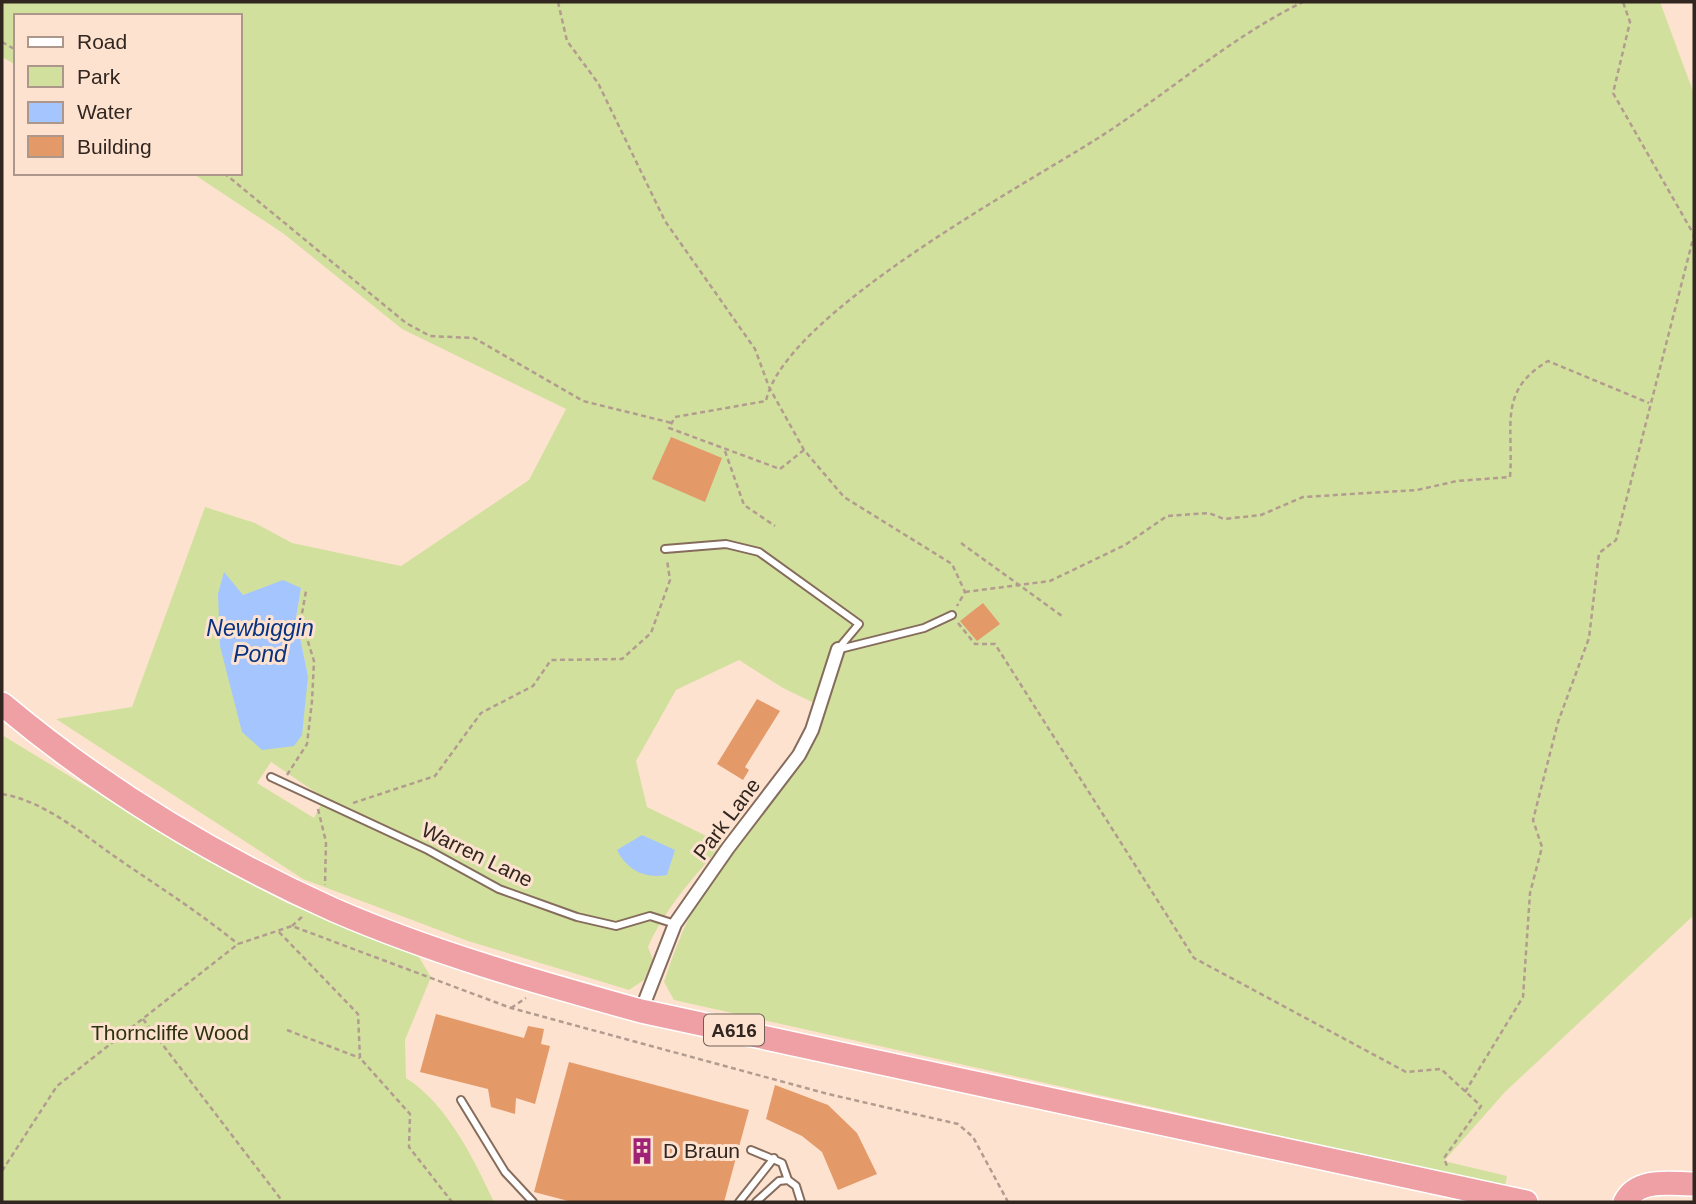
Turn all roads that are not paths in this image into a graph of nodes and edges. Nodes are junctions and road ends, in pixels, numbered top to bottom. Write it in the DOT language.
graph roads {
  1 [pos="665,549"];
  2 [pos="952,615"];
  3 [pos="838,649"];
  4 [pos="2,704"];
  5 [pos="271,777"];
  6 [pos="675,924"];
  7 [pos="641,1011"];
  8 [pos="461,1100"];
  9 [pos="751,1150"];
  10 [pos="774,1158"];
  11 [pos="788,1180"];
  12 [pos="1658,1184"];
  13 [pos="1694,1184"];
  14 [pos="1623,1200"];
  15 [pos="533,1202"];
  16 [pos="739,1202"];
  17 [pos="756,1202"];
  18 [pos="802,1202"];
  19 [pos="1526,1202"];
  20 [pos="1682,1202"];
  1 -- 3 [label="lane"];
  2 -- 3 [label="lane"];
  3 -- 6 [label="street, Park Lane"];
  4 -- 7 [label="highway, A616"];
  5 -- 6 [label="lane, Warren Lane"];
  6 -- 7 [label="street, Park Lane"];
  7 -- 19 [label="highway, A616"];
  8 -- 15 [label="lane"];
  9 -- 10 [label="lane"];
  10 -- 11 [label="lane"];
  10 -- 16 [label="lane"];
  11 -- 17 [label="lane"];
  11 -- 18 [label="lane"];
  12 -- 13 [label="highway"];
  12 -- 14 [label="highway"];
  12 -- 20 [label="highway"];
}
